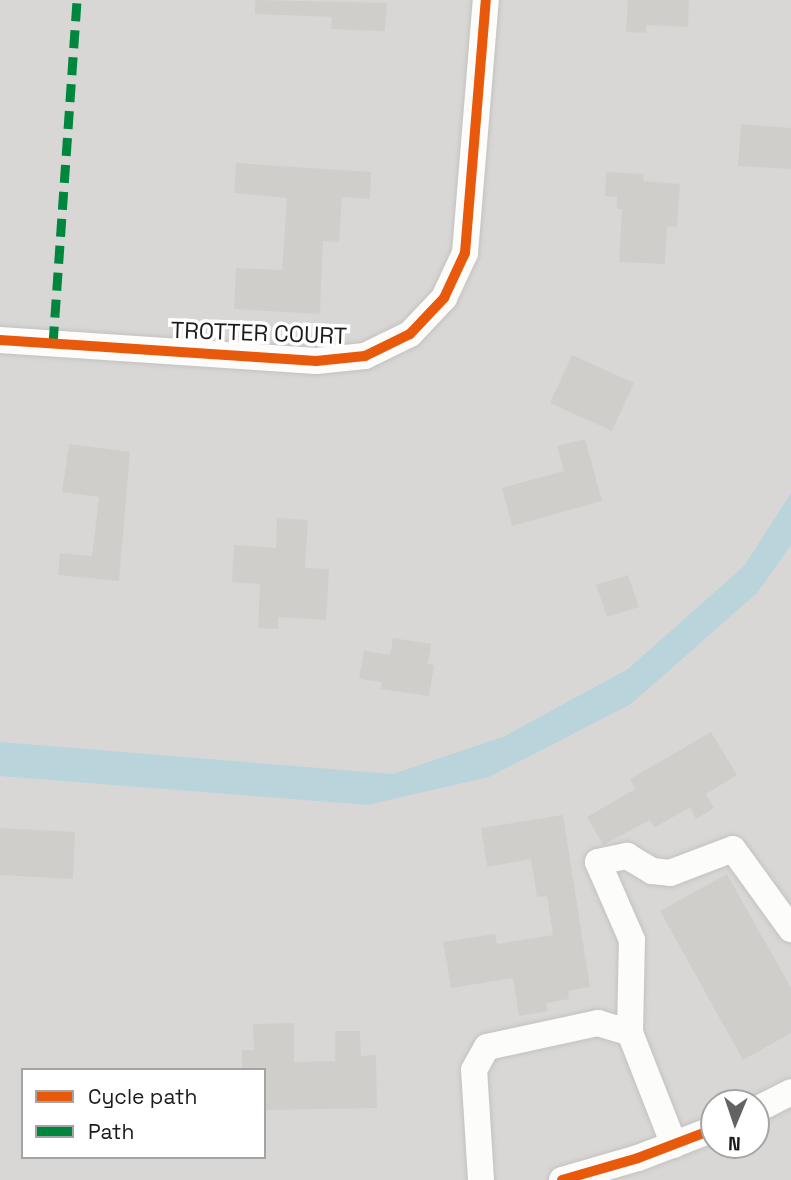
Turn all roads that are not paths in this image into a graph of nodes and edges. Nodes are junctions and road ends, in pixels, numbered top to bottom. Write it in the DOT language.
graph roads {
  1 [pos="486,0"];
  2 [pos="0,340"];
  3 [pos="791,929"];
  4 [pos="630,1033"];
  5 [pos="791,1092"];
  6 [pos="770,1103"];
  7 [pos="700,1135"];
  8 [pos="674,1145"];
  9 [pos="481,1180"];
  10 [pos="562,1180"];
  1 -- 2 [label="street, TROTTER COURT"];
  3 -- 4 [label="street"];
  4 -- 8 [label="street"];
  4 -- 9 [label="street"];
  5 -- 6 [label="street"];
  7 -- 8 [label="street"];
  8 -- 10 [label="street"];
}
